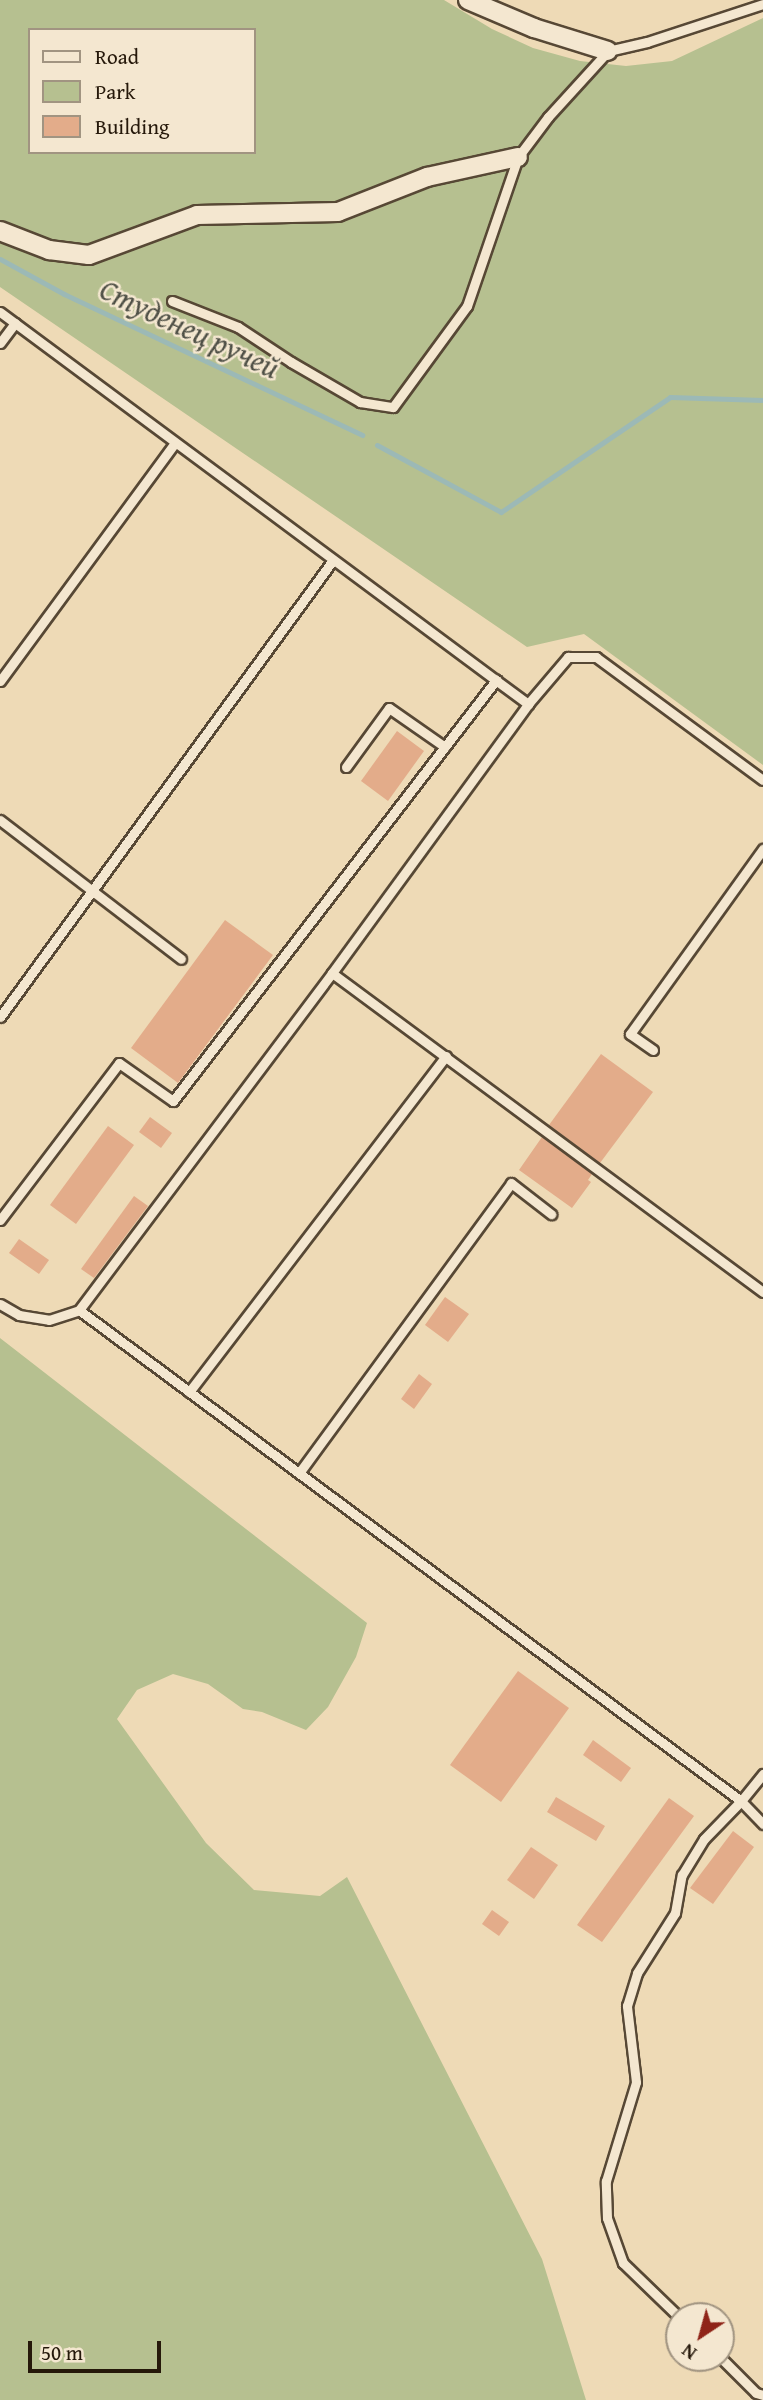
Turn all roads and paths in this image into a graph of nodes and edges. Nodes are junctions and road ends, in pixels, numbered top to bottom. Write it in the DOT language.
graph roads {
  1 [pos="468,0"];
  2 [pos="763,4"];
  3 [pos="608,51"];
  4 [pos="518,157"];
  5 [pos="0,231"];
  6 [pos="172,301"];
  7 [pos="0,312"];
  8 [pos="15,323"];
  9 [pos="0,343"];
  10 [pos="175,443"];
  11 [pos="334,560"];
  12 [pos="496,680"];
  13 [pos="0,681"];
  14 [pos="528,704"];
  15 [pos="445,747"];
  16 [pos="346,767"];
  17 [pos="763,780"];
  18 [pos="0,820"];
  19 [pos="763,849"];
  20 [pos="93,890"];
  21 [pos="181,959"];
  22 [pos="332,973"];
  23 [pos="0,1017"];
  24 [pos="653,1051"];
  25 [pos="446,1056"];
  26 [pos="551,1214"];
  27 [pos="0,1220"];
  28 [pos="763,1292"];
  29 [pos="0,1304"];
  30 [pos="79,1310"];
  31 [pos="189,1392"];
  32 [pos="299,1473"];
  33 [pos="763,1774"];
  34 [pos="741,1801"];
  35 [pos="763,1824"];
  36 [pos="665,2303"];
  37 [pos="735,2372"];
  38 [pos="763,2395"];
  1 -- 3 [label="street"];
  2 -- 3 [label="lane"];
  3 -- 4 [label="lane"];
  4 -- 5 [label="street"];
  4 -- 6 [label="lane"];
  7 -- 8 [label="lane"];
  8 -- 9 [label="lane"];
  8 -- 10 [label="lane"];
  10 -- 11 [label="lane"];
  10 -- 13 [label="lane"];
  11 -- 12 [label="lane"];
  11 -- 20 [label="lane"];
  12 -- 14 [label="lane"];
  12 -- 15 [label="lane"];
  14 -- 17 [label="lane"];
  14 -- 22 [label="lane"];
  15 -- 16 [label="lane"];
  15 -- 27 [label="lane"];
  18 -- 20 [label="lane"];
  19 -- 24 [label="lane"];
  20 -- 21 [label="lane"];
  20 -- 23 [label="lane"];
  22 -- 25 [label="lane"];
  22 -- 30 [label="lane"];
  25 -- 28 [label="lane"];
  25 -- 31 [label="lane"];
  26 -- 32 [label="lane"];
  29 -- 30 [label="lane"];
  30 -- 31 [label="lane"];
  31 -- 32 [label="lane"];
  32 -- 34 [label="lane"];
  33 -- 34 [label="lane"];
  34 -- 35 [label="lane"];
  34 -- 36 [label="lane"];
  37 -- 38 [label="lane"];
}
